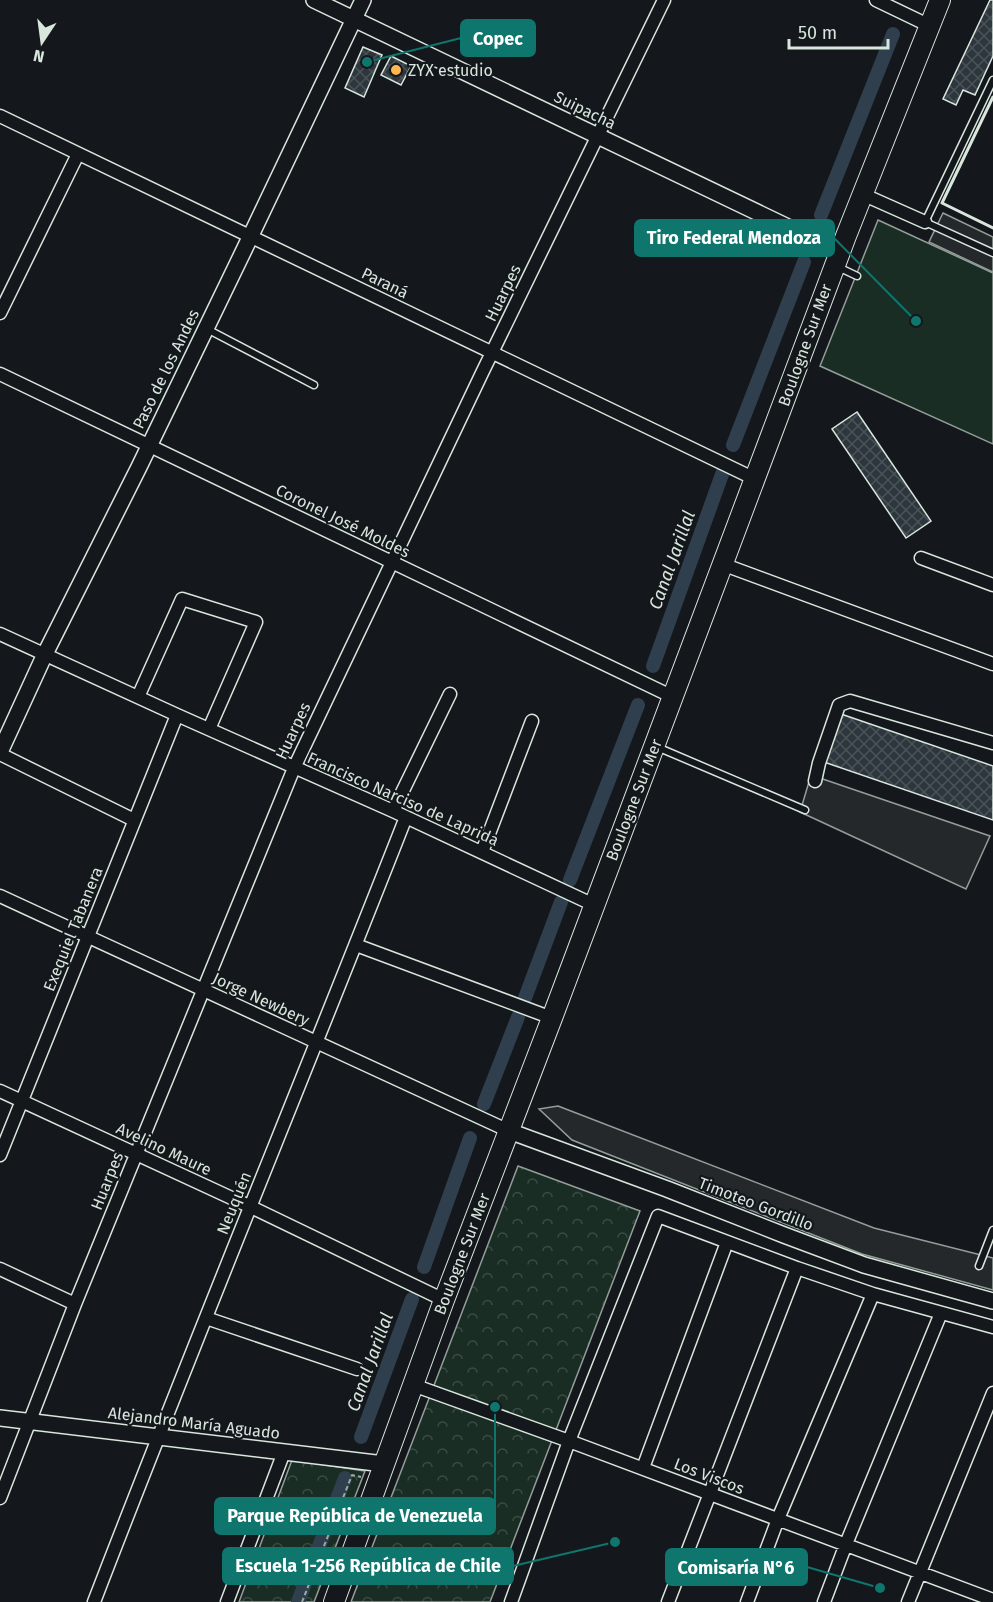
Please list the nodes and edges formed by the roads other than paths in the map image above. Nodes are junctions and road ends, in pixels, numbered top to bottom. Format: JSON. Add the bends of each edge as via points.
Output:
{"nodes":[{"id":1,"x":314,"y":0,"type":"edge"},
{"id":2,"x":363,"y":0,"type":"edge"},
{"id":3,"x":664,"y":0,"type":"edge"},
{"id":4,"x":876,"y":0,"type":"edge"},
{"id":5,"x":940,"y":0,"type":"edge"},
{"id":6,"x":354,"y":19,"type":"junction"},
{"id":7,"x":930,"y":26,"type":"junction"},
{"id":8,"x":993,"y":80,"type":"edge"},
{"id":9,"x":0,"y":116,"type":"edge"},
{"id":10,"x":598,"y":136,"type":"junction"},
{"id":11,"x":78,"y":154,"type":"junction"},
{"id":12,"x":862,"y":194,"type":"junction"},
{"id":13,"x":926,"y":222,"type":"junction"},
{"id":14,"x":250,"y":237,"type":"junction"},
{"id":15,"x":993,"y":253,"type":"edge"},
{"id":16,"x":837,"y":259,"type":"junction"},
{"id":17,"x":856,"y":276,"type":"dead end"},
{"id":18,"x":0,"y":313,"type":"edge"},
{"id":19,"x":206,"y":328,"type":"junction"},
{"id":20,"x":492,"y":352,"type":"junction"},
{"id":21,"x":0,"y":374,"type":"edge"},
{"id":22,"x":314,"y":385,"type":"dead end"},
{"id":23,"x":149,"y":446,"type":"junction"},
{"id":24,"x":755,"y":479,"type":"junction"},
{"id":25,"x":921,"y":558,"type":"dead end"},
{"id":26,"x":391,"y":562,"type":"junction"},
{"id":27,"x":722,"y":564,"type":"junction"},
{"id":28,"x":993,"y":585,"type":"edge"},
{"id":29,"x":0,"y":634,"type":"edge"},
{"id":30,"x":45,"y":654,"type":"junction"},
{"id":31,"x":993,"y":664,"type":"edge"},
{"id":32,"x":450,"y":694,"type":"dead end"},
{"id":33,"x":138,"y":697,"type":"junction"},
{"id":34,"x":673,"y":698,"type":"junction"},
{"id":35,"x":177,"y":715,"type":"junction"},
{"id":36,"x":532,"y":721,"type":"dead end"},
{"id":37,"x":208,"y":729,"type":"junction"},
{"id":38,"x":993,"y":744,"type":"edge"},
{"id":39,"x":654,"y":746,"type":"junction"},
{"id":40,"x":0,"y":753,"type":"edge"},
{"id":41,"x":294,"y":768,"type":"junction"},
{"id":42,"x":816,"y":781,"type":"dead end"},
{"id":43,"x":805,"y":810,"type":"dead end"},
{"id":44,"x":393,"y":811,"type":"junction"},
{"id":45,"x":406,"y":817,"type":"junction"},
{"id":46,"x":134,"y":820,"type":"junction"},
{"id":47,"x":482,"y":852,"type":"junction"},
{"id":48,"x":0,"y":896,"type":"edge"},
{"id":49,"x":594,"y":905,"type":"junction"},
{"id":50,"x":87,"y":937,"type":"junction"},
{"id":51,"x":356,"y":945,"type":"junction"},
{"id":52,"x":202,"y":990,"type":"junction"},
{"id":53,"x":552,"y":1018,"type":"junction"},
{"id":54,"x":317,"y":1043,"type":"junction"},
{"id":55,"x":0,"y":1091,"type":"edge"},
{"id":56,"x":21,"y":1101,"type":"junction"},
{"id":57,"x":509,"y":1131,"type":"junction"},
{"id":58,"x":136,"y":1154,"type":"junction"},
{"id":59,"x":0,"y":1155,"type":"edge"},
{"id":60,"x":251,"y":1207,"type":"junction"},
{"id":61,"x":993,"y":1230,"type":"edge"},
{"id":62,"x":727,"y":1242,"type":"junction"},
{"id":63,"x":979,"y":1266,"type":"dead end"},
{"id":64,"x":797,"y":1268,"type":"junction"},
{"id":65,"x":0,"y":1269,"type":"edge"},
{"id":66,"x":873,"y":1294,"type":"junction"},
{"id":67,"x":444,"y":1300,"type":"junction"},
{"id":68,"x":993,"y":1301,"type":"edge"},
{"id":69,"x":75,"y":1304,"type":"junction"},
{"id":70,"x":941,"y":1313,"type":"junction"},
{"id":71,"x":206,"y":1318,"type":"junction"},
{"id":72,"x":993,"y":1327,"type":"edge"},
{"id":73,"x":357,"y":1369,"type":"dead end"},
{"id":74,"x":413,"y":1385,"type":"junction"},
{"id":75,"x":993,"y":1393,"type":"edge"},
{"id":76,"x":0,"y":1418,"type":"edge"},
{"id":77,"x":29,"y":1421,"type":"junction"},
{"id":78,"x":158,"y":1436,"type":"junction"},
{"id":79,"x":569,"y":1441,"type":"junction"},
{"id":80,"x":284,"y":1452,"type":"junction"},
{"id":81,"x":644,"y":1468,"type":"junction"},
{"id":82,"x":381,"y":1473,"type":"junction"},
{"id":83,"x":709,"y":1493,"type":"junction"},
{"id":84,"x":0,"y":1497,"type":"edge"},
{"id":85,"x":778,"y":1519,"type":"junction"},
{"id":86,"x":846,"y":1545,"type":"junction"},
{"id":87,"x":920,"y":1572,"type":"junction"},
{"id":88,"x":992,"y":1595,"type":"edge"},
{"id":89,"x":93,"y":1602,"type":"edge"},
{"id":90,"x":227,"y":1602,"type":"edge"},
{"id":91,"x":334,"y":1602,"type":"edge"},
{"id":92,"x":511,"y":1602,"type":"edge"},
{"id":93,"x":668,"y":1602,"type":"edge"},
{"id":94,"x":747,"y":1602,"type":"edge"},
{"id":95,"x":824,"y":1602,"type":"edge"},
{"id":96,"x":908,"y":1602,"type":"edge"}],
"edges":[{"from":1,"to":6,"type":"street","name":"Suipacha"},
{"from":2,"to":6,"type":"street","name":"Paso de los Andes"},
{"from":3,"to":10,"type":"street","name":"Huarpes"},
{"from":4,"to":7,"type":"street"},
{"from":5,"to":7,"type":"main road","name":"Boulogne Sur Mer"},
{"from":6,"to":10,"type":"street","name":"Suipacha"},
{"from":6,"to":14,"type":"street","name":"Paso de los Andes"},
{"from":7,"to":12,"type":"main road","name":"Boulogne Sur Mer"},
{"from":8,"to":13,"type":"lane"},
{"from":9,"to":11,"type":"street","name":"Paraná"},
{"from":10,"to":16,"type":"street","name":"Suipacha"},
{"from":10,"to":20,"type":"street","name":"Huarpes"},
{"from":11,"to":14,"type":"street","name":"Paraná"},
{"from":11,"to":18,"type":"street"},
{"from":12,"to":13,"type":"street"},
{"from":12,"to":16,"type":"main road","name":"Boulogne Sur Mer"},
{"from":13,"to":15,"type":"lane"},
{"from":14,"to":19,"type":"street","name":"Paso de los Andes"},
{"from":14,"to":20,"type":"street","name":"Paraná"},
{"from":16,"to":17,"type":"lane"},
{"from":16,"to":24,"type":"main road","name":"Boulogne Sur Mer"},
{"from":19,"to":22,"type":"lane"},
{"from":19,"to":23,"type":"street","name":"Paso de los Andes"},
{"from":20,"to":24,"type":"street","name":"Paraná"},
{"from":20,"to":26,"type":"street","name":"Huarpes"},
{"from":21,"to":23,"type":"street","name":"Coronel José Moldes"},
{"from":23,"to":26,"type":"street","name":"Coronel José Moldes"},
{"from":23,"to":30,"type":"street","name":"Paso de los Andes"},
{"from":24,"to":27,"type":"main road","name":"Boulogne Sur Mer"},
{"from":25,"to":28,"type":"street"},
{"from":26,"to":34,"type":"street","name":"Coronel José Moldes"},
{"from":26,"to":41,"type":"street","name":"Huarpes"},
{"from":27,"to":31,"type":"street"},
{"from":27,"to":34,"type":"main road","name":"Boulogne Sur Mer"},
{"from":29,"to":30,"type":"street","name":"Francisco Narciso de Laprida"},
{"from":30,"to":33,"type":"street","name":"Francisco Narciso de Laprida"},
{"from":30,"to":40,"type":"street","name":"Paso de los Andes"},
{"from":32,"to":44,"type":"street"},
{"from":33,"to":35,"type":"street","name":"Francisco Narciso de Laprida"},
{"from":33,"to":37,"type":"street","via":[[182,599],[256,622]]},
{"from":34,"to":39,"type":"main road","name":"Boulogne Sur Mer"},
{"from":35,"to":37,"type":"street","name":"Francisco Narciso de Laprida"},
{"from":35,"to":46,"type":"street","name":"Exequiel Tabanera"},
{"from":36,"to":47,"type":"street"},
{"from":37,"to":41,"type":"street","name":"Francisco Narciso de Laprida"},
{"from":38,"to":42,"type":"street","via":[[850,701],[839,705]]},
{"from":39,"to":43,"type":"lane"},
{"from":39,"to":49,"type":"main road","name":"Boulogne Sur Mer"},
{"from":40,"to":46,"type":"street"},
{"from":41,"to":44,"type":"street","name":"Francisco Narciso de Laprida"},
{"from":41,"to":52,"type":"street","name":"Huarpes"},
{"from":44,"to":45,"type":"street","name":"Francisco Narciso de Laprida"},
{"from":45,"to":47,"type":"street","name":"Francisco Narciso de Laprida"},
{"from":45,"to":51,"type":"street","name":"Neuquén"},
{"from":46,"to":50,"type":"street","name":"Exequiel Tabanera"},
{"from":47,"to":49,"type":"street","name":"Francisco Narciso de Laprida"},
{"from":48,"to":50,"type":"street","name":"Jorge Newbery"},
{"from":49,"to":53,"type":"main road","name":"Boulogne Sur Mer"},
{"from":50,"to":52,"type":"street","name":"Jorge Newbery"},
{"from":50,"to":56,"type":"street","name":"Exequiel Tabanera"},
{"from":51,"to":53,"type":"street"},
{"from":51,"to":54,"type":"street","name":"Neuquén"},
{"from":52,"to":54,"type":"street","name":"Jorge Newbery"},
{"from":52,"to":58,"type":"street","name":"Huarpes"},
{"from":53,"to":57,"type":"main road","name":"Boulogne Sur Mer"},
{"from":54,"to":57,"type":"street","name":"Jorge Newbery"},
{"from":54,"to":60,"type":"street","name":"Neuquén"},
{"from":55,"to":56,"type":"street","name":"Avelino Maure"},
{"from":56,"to":58,"type":"street","name":"Avelino Maure"},
{"from":56,"to":59,"type":"street","name":"Exequiel Tabanera"},
{"from":57,"to":67,"type":"main road","name":"Boulogne Sur Mer"},
{"from":57,"to":68,"type":"street","name":"Timoteo Gordillo","via":[[864,1265]]},
{"from":58,"to":60,"type":"street","name":"Avelino Maure"},
{"from":58,"to":69,"type":"street","name":"Huarpes"},
{"from":60,"to":67,"type":"street","name":"Avelino Maure"},
{"from":60,"to":71,"type":"street","name":"Neuquén"},
{"from":61,"to":63,"type":"lane"},
{"from":62,"to":64,"type":"street"},
{"from":62,"to":79,"type":"street","via":[[658,1216]]},
{"from":62,"to":81,"type":"street"},
{"from":64,"to":66,"type":"street"},
{"from":64,"to":83,"type":"street"},
{"from":65,"to":69,"type":"street"},
{"from":66,"to":70,"type":"street"},
{"from":66,"to":85,"type":"street"},
{"from":67,"to":74,"type":"main road","name":"Boulogne Sur Mer"},
{"from":69,"to":77,"type":"street","name":"Huarpes"},
{"from":70,"to":72,"type":"street"},
{"from":70,"to":86,"type":"street"},
{"from":71,"to":73,"type":"street"},
{"from":71,"to":78,"type":"street","name":"Neuquén"},
{"from":74,"to":79,"type":"street","name":"Los Viscos"},
{"from":74,"to":82,"type":"main road","name":"Boulogne Sur Mer"},
{"from":75,"to":87,"type":"street"},
{"from":76,"to":77,"type":"street","name":"Alejandro María Aguado"},
{"from":77,"to":78,"type":"street","name":"Alejandro María Aguado"},
{"from":77,"to":84,"type":"street","name":"Huarpes"},
{"from":78,"to":80,"type":"street","name":"Alejandro María Aguado"},
{"from":78,"to":89,"type":"street","name":"Neuquén"},
{"from":79,"to":81,"type":"street","name":"Los Viscos"},
{"from":79,"to":92,"type":"street"},
{"from":80,"to":82,"type":"street","name":"Alejandro María Aguado"},
{"from":80,"to":90,"type":"street"},
{"from":81,"to":83,"type":"street","name":"Los Viscos"},
{"from":82,"to":91,"type":"main road","name":"Boulogne Sur Mer"},
{"from":83,"to":85,"type":"street","name":"Los Viscos"},
{"from":83,"to":93,"type":"street"},
{"from":85,"to":86,"type":"street","name":"Los Viscos"},
{"from":85,"to":94,"type":"street"},
{"from":86,"to":87,"type":"street","name":"Los Viscos"},
{"from":86,"to":95,"type":"street"},
{"from":87,"to":88,"type":"street","name":"Los Viscos"},
{"from":87,"to":96,"type":"street"}]}
